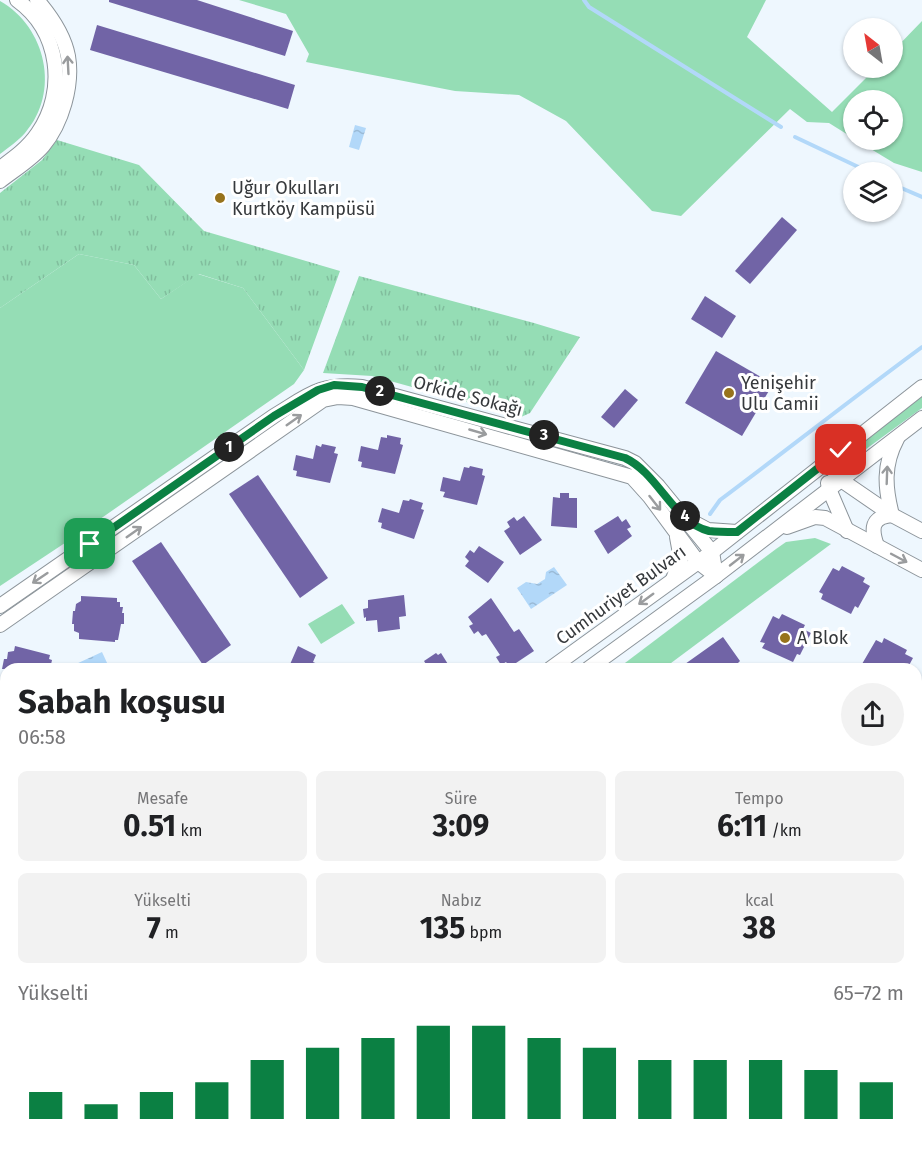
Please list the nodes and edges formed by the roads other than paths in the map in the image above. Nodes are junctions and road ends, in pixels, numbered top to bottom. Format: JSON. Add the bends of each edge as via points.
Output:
{"nodes":[{"id":1,"x":17,"y":0,"type":"edge"},
{"id":2,"x":37,"y":0,"type":"edge"},
{"id":3,"x":0,"y":168,"type":"edge"},
{"id":4,"x":0,"y":181,"type":"edge"},
{"id":5,"x":922,"y":387,"type":"edge"},
{"id":6,"x":922,"y":418,"type":"edge"},
{"id":7,"x":899,"y":436,"type":"junction"},
{"id":8,"x":826,"y":462,"type":"junction"},
{"id":9,"x":841,"y":480,"type":"junction"},
{"id":10,"x":829,"y":489,"type":"junction"},
{"id":11,"x":679,"y":512,"type":"junction"},
{"id":12,"x":892,"y":515,"type":"junction"},
{"id":13,"x":673,"y":527,"type":"junction"},
{"id":14,"x":847,"y":531,"type":"junction"},
{"id":15,"x":922,"y":531,"type":"edge"},
{"id":16,"x":737,"y":532,"type":"junction"},
{"id":17,"x":771,"y":533,"type":"junction"},
{"id":18,"x":90,"y":544,"type":"junction"},
{"id":19,"x":877,"y":546,"type":"junction"},
{"id":20,"x":712,"y":552,"type":"junction"},
{"id":21,"x":100,"y":557,"type":"junction"},
{"id":22,"x":698,"y":562,"type":"junction"},
{"id":23,"x":922,"y":570,"type":"edge"},
{"id":24,"x":716,"y":576,"type":"junction"},
{"id":25,"x":672,"y":580,"type":"junction"},
{"id":26,"x":0,"y":606,"type":"edge"},
{"id":27,"x":0,"y":626,"type":"edge"},
{"id":28,"x":558,"y":663,"type":"edge"},
{"id":29,"x":596,"y":663,"type":"edge"}],
"edges":[{"from":1,"to":3,"type":"street","via":[[37,19],[47,36],[53,52],[56,92],[39,132]]},
{"from":4,"to":2,"type":"street","one_way":true,"via":[[33,157],[49,139],[67,91],[68,56],[53,21]]},
{"from":5,"to":8,"type":"street","name":"Cumhuriyet Bulvarı"},
{"from":6,"to":7,"type":"street"},
{"from":7,"to":9,"type":"street"},
{"from":12,"to":7,"type":"street","one_way":true,"via":[[886,469]]},
{"from":8,"to":9,"type":"street"},
{"from":8,"to":10,"type":"street"},
{"from":8,"to":16,"type":"street","name":"Cumhuriyet Bulvarı"},
{"from":9,"to":10,"type":"street"},
{"from":9,"to":12,"type":"street"},
{"from":10,"to":14,"type":"street"},
{"from":10,"to":17,"type":"street"},
{"from":11,"to":16,"type":"street","via":[[699,527]]},
{"from":11,"to":18,"type":"street","name":"Orkide Sokağı","via":[[640,467],[625,458],[362,387],[342,385],[318,390],[274,416]]},
{"from":11,"to":20,"type":"street"},
{"from":12,"to":15,"type":"street"},
{"from":12,"to":19,"type":"street","via":[[882,516],[873,527]]},
{"from":21,"to":13,"type":"street","one_way":true,"via":[[323,400],[338,397],[625,475],[638,482]]},
{"from":13,"to":22,"type":"street"},
{"from":13,"to":25,"type":"street","via":[[681,559]]},
{"from":14,"to":17,"type":"street","via":[[825,518],[815,517]]},
{"from":14,"to":19,"type":"street"},
{"from":16,"to":20,"type":"street","name":"Cumhuriyet Bulvarı"},
{"from":24,"to":17,"type":"street","one_way":true},
{"from":18,"to":21,"type":"street"},
{"from":18,"to":26,"type":"street","name":"Orkide Sokağı","one_way":true},
{"from":19,"to":23,"type":"street","one_way":true},
{"from":20,"to":22,"type":"street","name":"Cumhuriyet Bulvarı"},
{"from":20,"to":24,"type":"street"},
{"from":21,"to":27,"type":"street"},
{"from":22,"to":24,"type":"street"},
{"from":22,"to":25,"type":"street","name":"Cumhuriyet Bulvarı"},
{"from":24,"to":29,"type":"street"},
{"from":25,"to":28,"type":"street","name":"Cumhuriyet Bulvarı","one_way":true}]}
